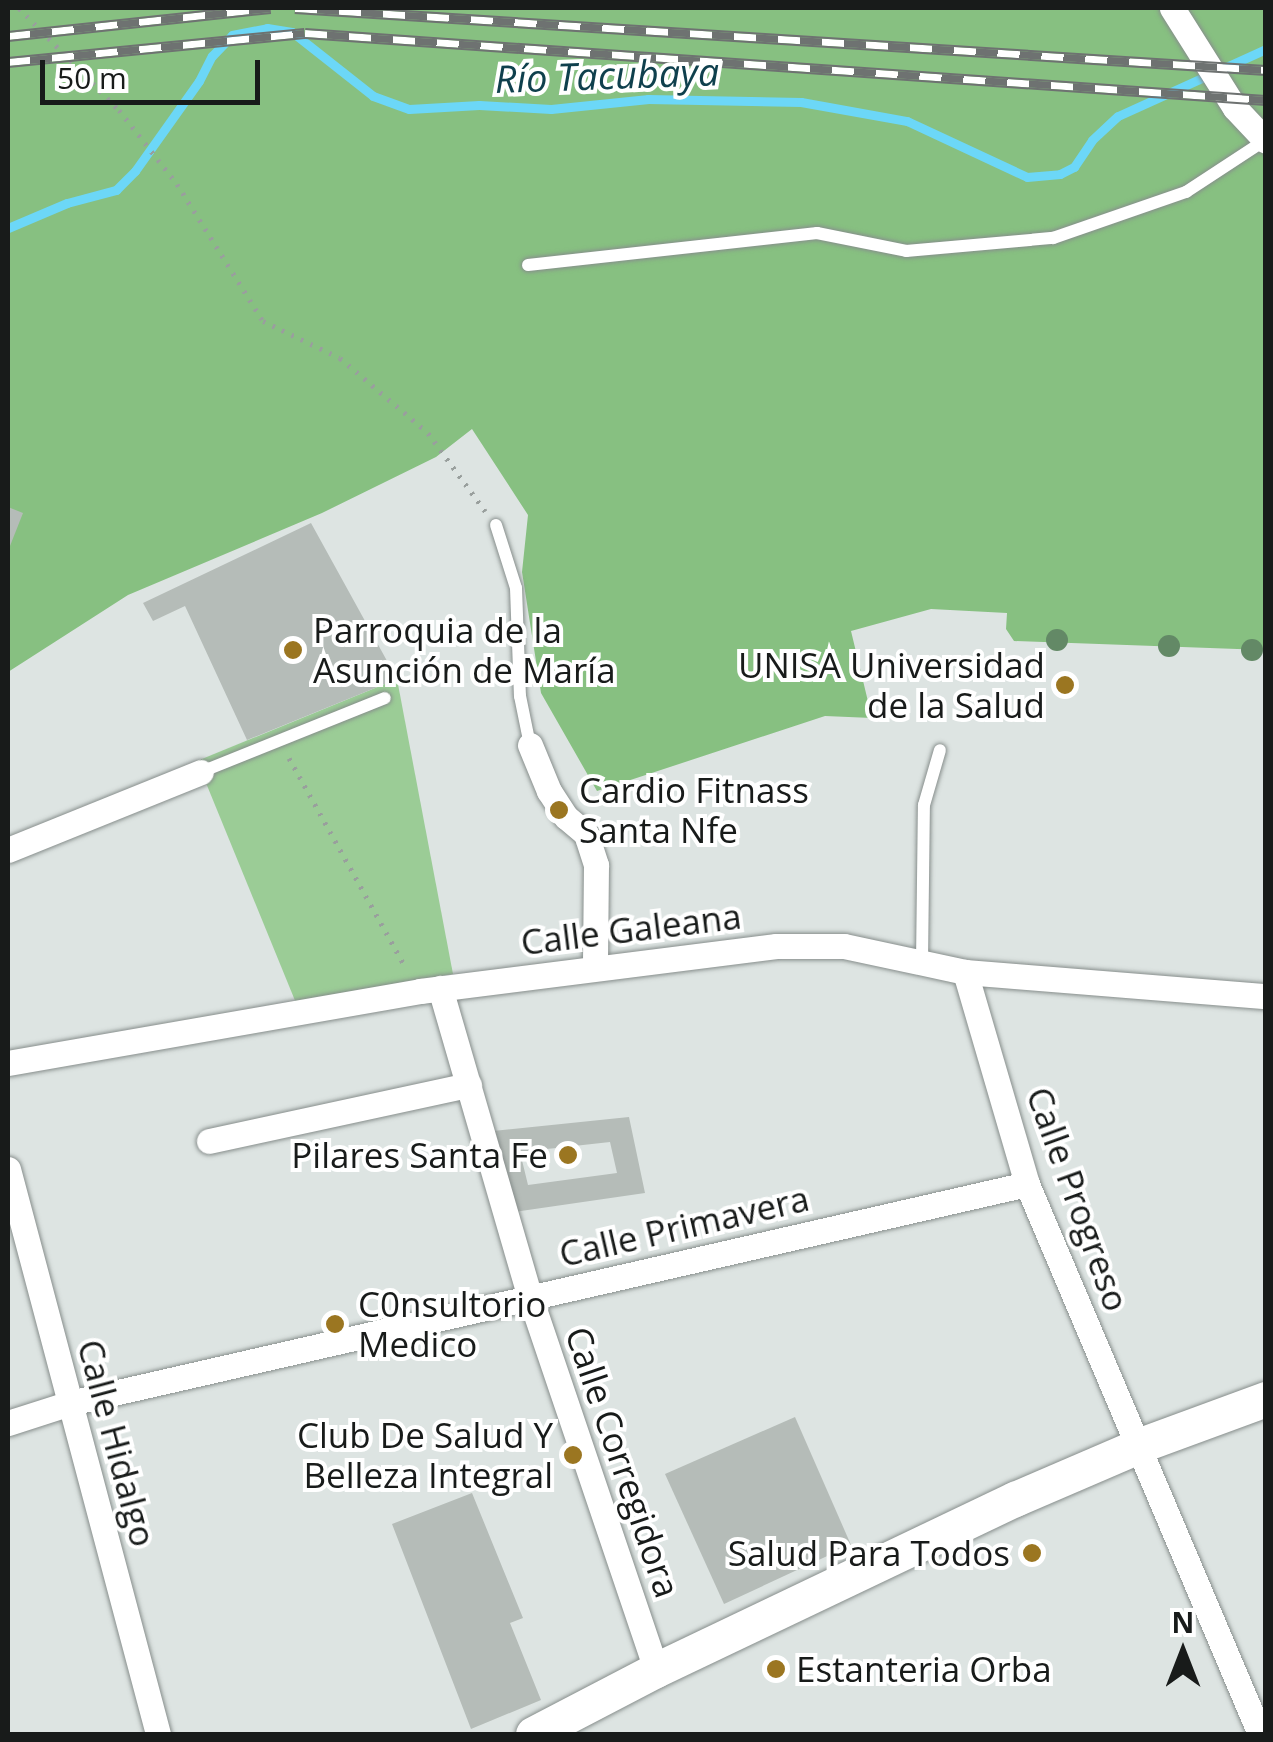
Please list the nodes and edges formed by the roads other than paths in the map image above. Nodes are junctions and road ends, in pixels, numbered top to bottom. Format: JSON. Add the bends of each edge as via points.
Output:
{"nodes":[{"id":1,"x":1172,"y":8,"type":"edge"},
{"id":2,"x":1265,"y":141,"type":"edge"},
{"id":3,"x":528,"y":265,"type":"dead end"},
{"id":4,"x":496,"y":525,"type":"road end"},
{"id":5,"x":384,"y":698,"type":"dead end"},
{"id":6,"x":530,"y":746,"type":"joint"},
{"id":7,"x":940,"y":750,"type":"dead end"},
{"id":8,"x":201,"y":772,"type":"joint"},
{"id":9,"x":8,"y":850,"type":"edge"},
{"id":10,"x":922,"y":962,"type":"junction"},
{"id":11,"x":595,"y":968,"type":"junction"},
{"id":12,"x":966,"y":972,"type":"junction"},
{"id":13,"x":430,"y":990,"type":"junction"},
{"id":14,"x":1266,"y":996,"type":"edge"},
{"id":15,"x":8,"y":1063,"type":"edge"},
{"id":16,"x":469,"y":1085,"type":"junction"},
{"id":17,"x":209,"y":1141,"type":"dead end"},
{"id":18,"x":8,"y":1170,"type":"edge"},
{"id":19,"x":1027,"y":1184,"type":"junction"},
{"id":20,"x":530,"y":1297,"type":"junction"},
{"id":21,"x":1266,"y":1399,"type":"edge"},
{"id":22,"x":70,"y":1404,"type":"junction"},
{"id":23,"x":8,"y":1423,"type":"edge"},
{"id":24,"x":1138,"y":1446,"type":"junction"},
{"id":25,"x":656,"y":1670,"type":"junction"},
{"id":26,"x":158,"y":1734,"type":"edge"},
{"id":27,"x":533,"y":1734,"type":"edge"},
{"id":28,"x":1260,"y":1734,"type":"edge"}],
"edges":[{"from":1,"to":2,"type":"street","via":[[1235,108]]},
{"from":2,"to":3,"type":"lane","via":[[1186,192],[1053,238],[906,251],[817,233]]},
{"from":4,"to":6,"type":"lane","via":[[516,588],[520,696]]},
{"from":5,"to":8,"type":"lane"},
{"from":6,"to":11,"type":"street","via":[[549,791],[586,834],[596,865]]},
{"from":7,"to":10,"type":"lane","via":[[924,805]]},
{"from":8,"to":9,"type":"street"},
{"from":10,"to":11,"type":"street","name":"Calle Galeana","via":[[844,946],[776,946]]},
{"from":10,"to":12,"type":"street","name":"Calle Galeana"},
{"from":11,"to":13,"type":"street","name":"Calle Galeana"},
{"from":12,"to":14,"type":"street","name":"Calle Galeana"},
{"from":12,"to":19,"type":"street","name":"Calle Progreso"},
{"from":13,"to":15,"type":"street","name":"Calle Galeana"},
{"from":13,"to":16,"type":"street","name":"Calle Corregidora"},
{"from":16,"to":17,"type":"street"},
{"from":16,"to":20,"type":"street","name":"Calle Corregidora"},
{"from":18,"to":22,"type":"street","name":"Calle Hidalgo"},
{"from":19,"to":20,"type":"street","name":"Calle Primavera"},
{"from":19,"to":24,"type":"street","name":"Calle Progreso"},
{"from":20,"to":22,"type":"street","name":"Calle Primavera"},
{"from":20,"to":25,"type":"street","name":"Calle Corregidora"},
{"from":21,"to":24,"type":"main road"},
{"from":22,"to":23,"type":"street","name":"Calle Primavera"},
{"from":22,"to":26,"type":"street","name":"Calle Hidalgo"},
{"from":24,"to":25,"type":"main road"},
{"from":24,"to":28,"type":"street","name":"Calle Progreso"},
{"from":25,"to":27,"type":"main road"}]}
